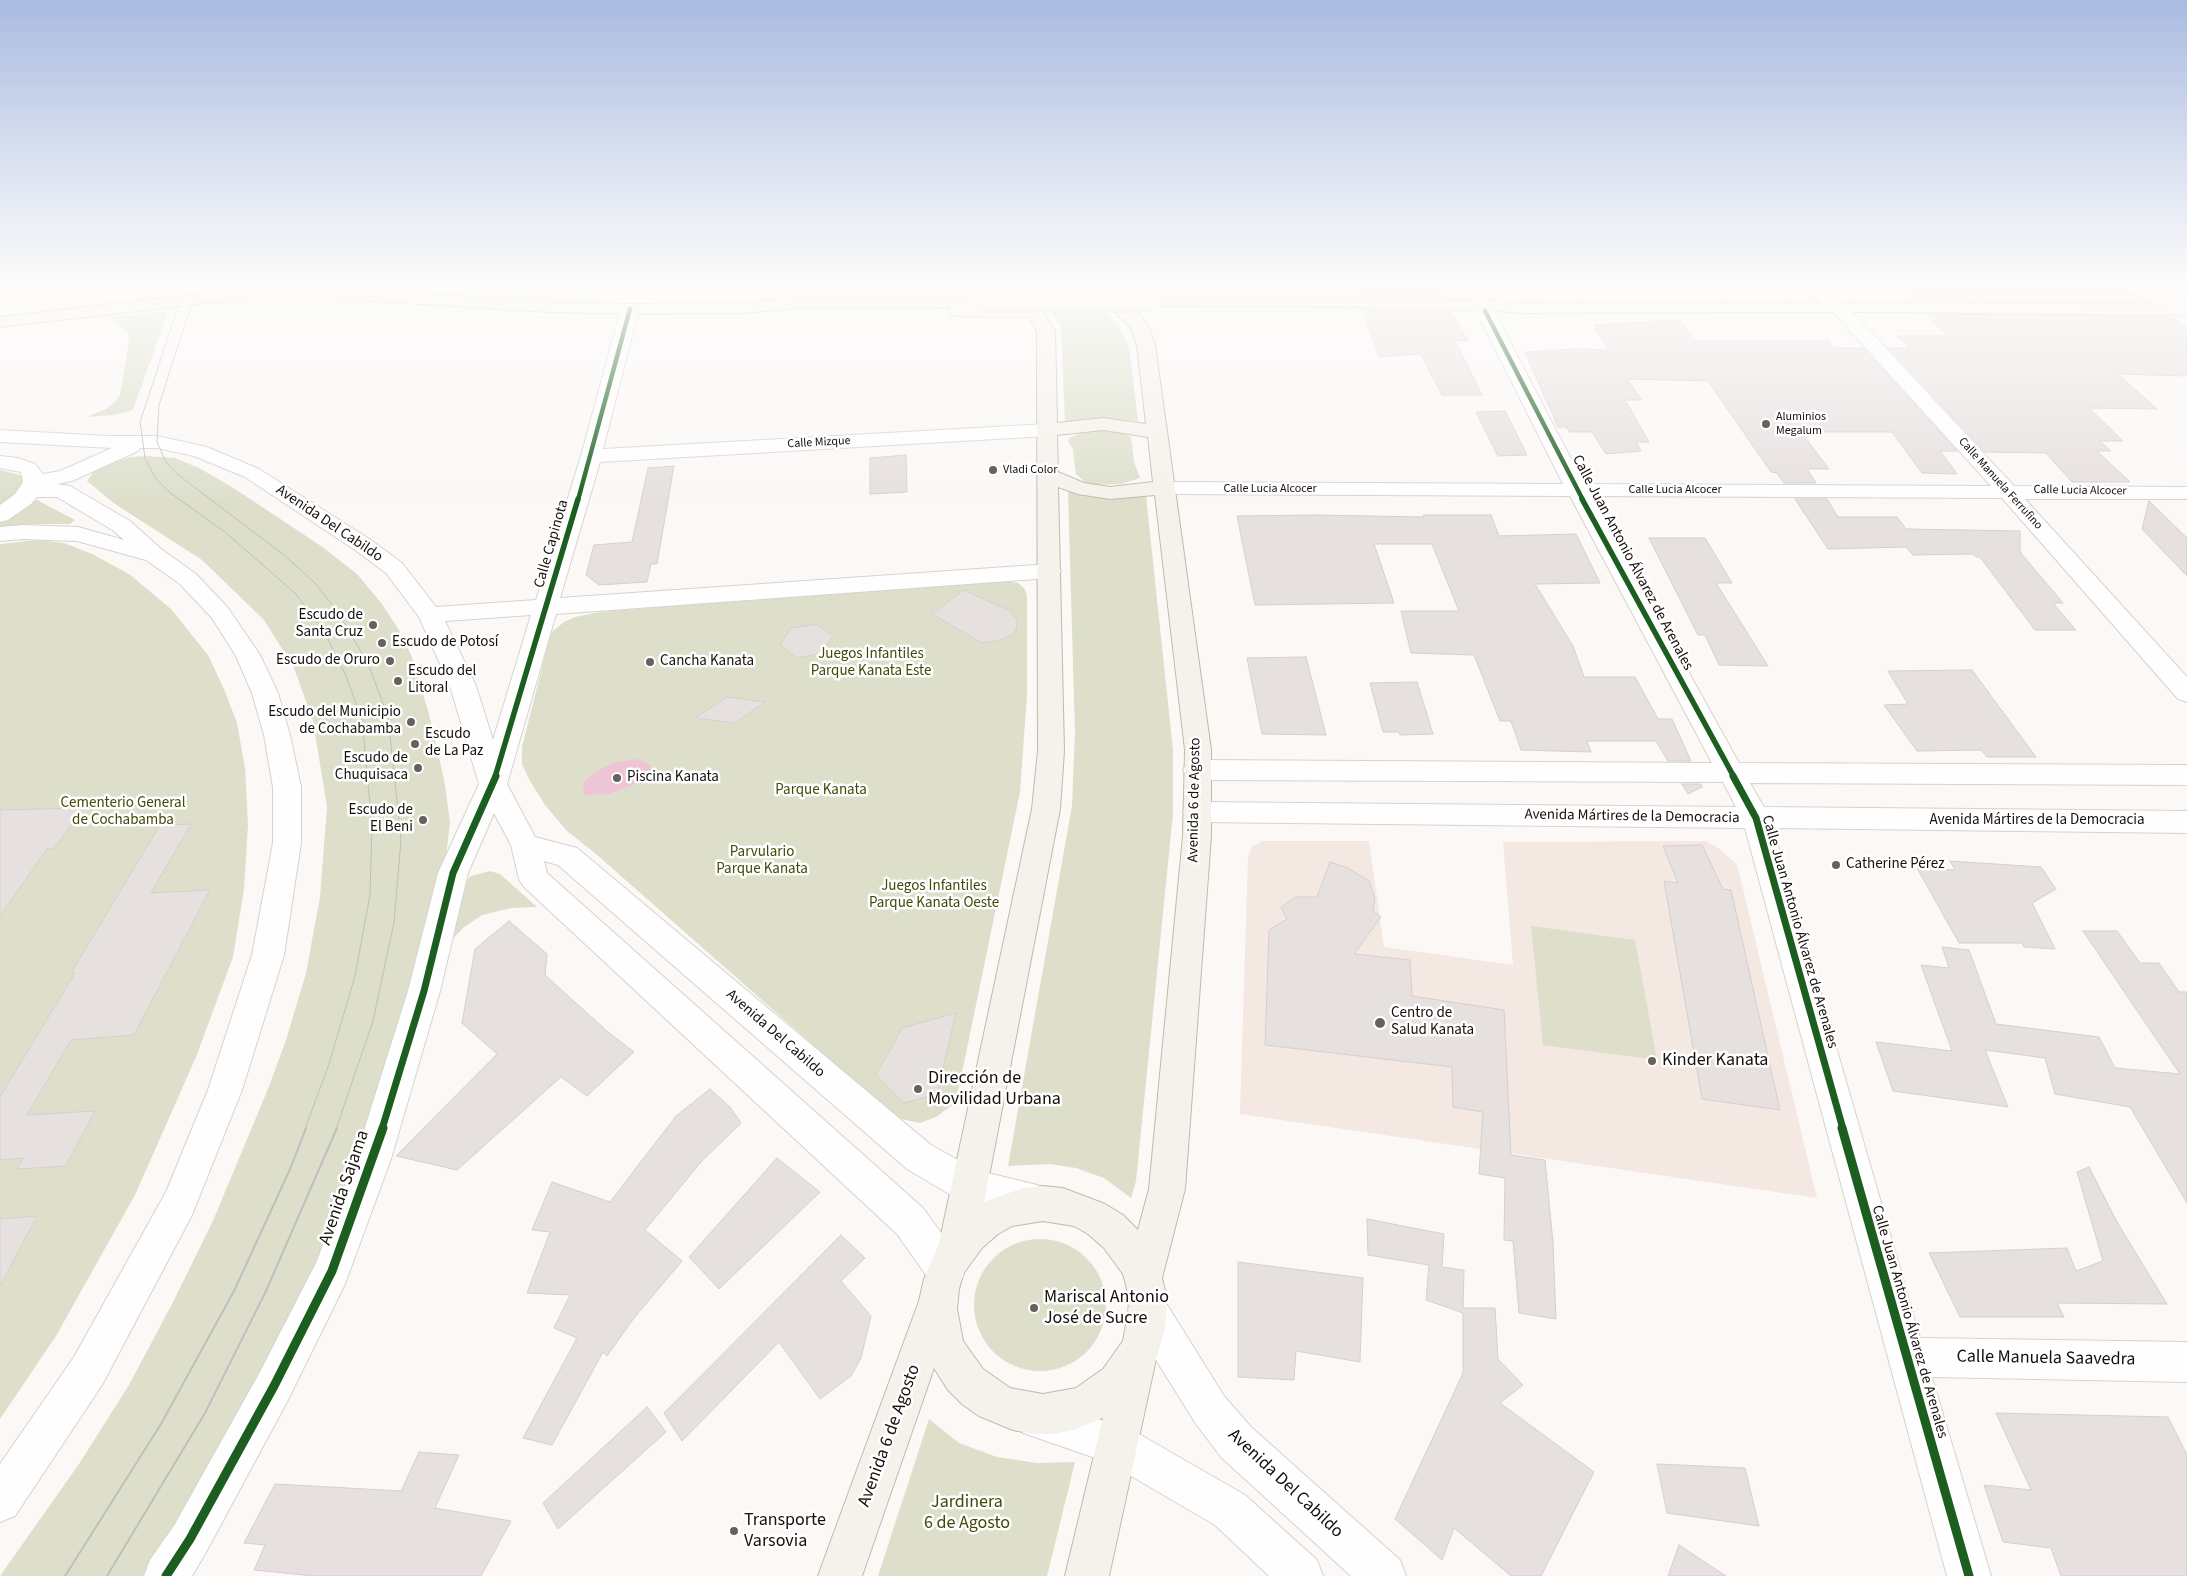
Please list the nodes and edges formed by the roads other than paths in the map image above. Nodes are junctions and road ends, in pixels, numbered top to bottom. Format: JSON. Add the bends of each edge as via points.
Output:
{"nodes":[{"id":1,"x":618,"y":356,"type":"edge"},
{"id":2,"x":1046,"y":356,"type":"edge"},
{"id":3,"x":1147,"y":356,"type":"edge"},
{"id":4,"x":1508,"y":356,"type":"edge"},
{"id":5,"x":1883,"y":356,"type":"edge"},
{"id":6,"x":1047,"y":430,"type":"junction"},
{"id":7,"x":1158,"y":432,"type":"junction"},
{"id":8,"x":0,"y":436,"type":"edge"},
{"id":9,"x":32,"y":439,"type":"junction"},
{"id":10,"x":142,"y":442,"type":"junction"},
{"id":11,"x":0,"y":443,"type":"edge"},
{"id":12,"x":0,"y":452,"type":"edge"},
{"id":13,"x":591,"y":456,"type":"junction"},
{"id":14,"x":0,"y":462,"type":"edge"},
{"id":15,"x":1048,"y":475,"type":"junction"},
{"id":16,"x":31,"y":480,"type":"junction"},
{"id":17,"x":1164,"y":488,"type":"junction"},
{"id":18,"x":1577,"y":490,"type":"junction"},
{"id":19,"x":2007,"y":491,"type":"junction"},
{"id":20,"x":2187,"y":492,"type":"edge"},
{"id":21,"x":0,"y":515,"type":"edge"},
{"id":22,"x":0,"y":534,"type":"edge"},
{"id":23,"x":154,"y":554,"type":"junction"},
{"id":24,"x":1050,"y":571,"type":"junction"},
{"id":25,"x":546,"y":606,"type":"junction"},
{"id":26,"x":430,"y":615,"type":"junction"},
{"id":27,"x":2187,"y":693,"type":"edge"},
{"id":28,"x":1198,"y":770,"type":"junction"},
{"id":29,"x":1731,"y":773,"type":"junction"},
{"id":30,"x":2187,"y":775,"type":"edge"},
{"id":31,"x":493,"y":784,"type":"junction"},
{"id":32,"x":1197,"y":812,"type":"junction"},
{"id":33,"x":1756,"y":818,"type":"junction"},
{"id":34,"x":2187,"y":822,"type":"edge"},
{"id":35,"x":525,"y":845,"type":"junction"},
{"id":36,"x":969,"y":1186,"type":"junction"},
{"id":37,"x":1037,"y":1202,"type":"junction"},
{"id":38,"x":947,"y":1275,"type":"junction"},
{"id":39,"x":1144,"y":1311,"type":"junction"},
{"id":40,"x":1906,"y":1357,"type":"junction"},
{"id":41,"x":2187,"y":1362,"type":"edge"},
{"id":42,"x":1011,"y":1411,"type":"junction"},
{"id":43,"x":1117,"y":1445,"type":"junction"},
{"id":44,"x":0,"y":1501,"type":"edge"},
{"id":45,"x":166,"y":1576,"type":"edge"},
{"id":46,"x":840,"y":1576,"type":"edge"},
{"id":47,"x":1087,"y":1576,"type":"edge"},
{"id":48,"x":1301,"y":1576,"type":"edge"},
{"id":49,"x":1384,"y":1576,"type":"edge"},
{"id":50,"x":1969,"y":1576,"type":"edge"}],
"edges":[{"from":1,"to":13,"type":"street","name":"Calle Capinota"},
{"from":2,"to":6,"type":"main road","name":"Avenida 6 de Agosto"},
{"from":3,"to":7,"type":"main road","name":"Avenida 6 de Agosto"},
{"from":4,"to":18,"type":"street","name":"Calle Juan Antonio Álvarez de Arenales"},
{"from":5,"to":19,"type":"street","name":"Calle Manuela Ferrufino"},
{"from":6,"to":7,"type":"main road","via":[[1103,424]]},
{"from":6,"to":13,"type":"street","name":"Calle Mizque"},
{"from":6,"to":15,"type":"main road","name":"Avenida 6 de Agosto"},
{"from":7,"to":17,"type":"main road","name":"Avenida 6 de Agosto"},
{"from":8,"to":9,"type":"street","name":"Avenida Del Cabildo"},
{"from":9,"to":10,"type":"street","name":"Avenida Del Cabildo"},
{"from":9,"to":11,"type":"street"},
{"from":9,"to":12,"type":"street"},
{"from":9,"to":16,"type":"street"},
{"from":10,"to":16,"type":"street","name":"Avenida Del Cabildo","via":[[65,477]]},
{"from":10,"to":26,"type":"street","name":"Avenida Del Cabildo","via":[[200,450],[252,473],[394,568]]},
{"from":13,"to":25,"type":"street","name":"Calle Capinota"},
{"from":14,"to":16,"type":"street","via":[[18,464]]},
{"from":15,"to":17,"type":"main road","via":[[1078,488],[1110,493]]},
{"from":15,"to":24,"type":"main road","name":"Avenida 6 de Agosto"},
{"from":16,"to":21,"type":"street","via":[[23,499]]},
{"from":16,"to":23,"type":"street","via":[[62,491],[122,526]]},
{"from":17,"to":18,"type":"street","name":"Calle Lucia Alcocer"},
{"from":17,"to":28,"type":"main road","name":"Avenida 6 de Agosto"},
{"from":18,"to":19,"type":"street","name":"Calle Lucia Alcocer"},
{"from":18,"to":29,"type":"street","name":"Calle Juan Antonio Álvarez de Arenales"},
{"from":19,"to":20,"type":"street","name":"Calle Lucia Alcocer"},
{"from":19,"to":27,"type":"street","name":"Calle Manuela Ferrufino"},
{"from":22,"to":23,"type":"street","via":[[78,534]]},
{"from":23,"to":44,"type":"street","via":[[188,579],[220,613],[248,655],[265,693],[287,787],[287,843],[280,889],[268,955],[225,1090],[180,1203],[88,1371]]},
{"from":24,"to":25,"type":"street"},
{"from":24,"to":36,"type":"main road","name":"Avenida 6 de Agosto","via":[[1051,751],[1046,809]]},
{"from":25,"to":26,"type":"street"},
{"from":25,"to":31,"type":"street","name":"Calle Capinota"},
{"from":26,"to":31,"type":"street","name":"Avenida Del Cabildo","via":[[463,686]]},
{"from":28,"to":29,"type":"street"},
{"from":28,"to":32,"type":"main road","name":"Avenida 6 de Agosto"},
{"from":29,"to":30,"type":"street"},
{"from":29,"to":33,"type":"street","name":"Calle Juan Antonio Álvarez de Arenales"},
{"from":31,"to":35,"type":"street","name":"Avenida Del Cabildo"},
{"from":31,"to":45,"type":"street","name":"Avenida Sajama","via":[[452,873],[424,991],[376,1150],[332,1270],[274,1386],[190,1539]]},
{"from":32,"to":33,"type":"street","name":"Avenida Mártires de la Democracia"},
{"from":32,"to":39,"type":"main road","name":"Avenida 6 de Agosto","via":[[1167,1189]]},
{"from":33,"to":34,"type":"street","name":"Avenida Mártires de la Democracia"},
{"from":33,"to":40,"type":"street","name":"Calle Juan Antonio Álvarez de Arenales"},
{"from":35,"to":36,"type":"street","name":"Avenida Del Cabildo","via":[[567,856],[919,1157]]},
{"from":35,"to":38,"type":"street","name":"Avenida Del Cabildo","via":[[534,879],[910,1221]]},
{"from":36,"to":37,"type":"street","name":"Avenida Del Cabildo"},
{"from":36,"to":38,"type":"main road","name":"Avenida 6 de Agosto"},
{"from":37,"to":38,"type":"main road","via":[[1006,1210],[978,1227]]},
{"from":37,"to":39,"type":"main road","via":[[1070,1204],[1101,1218],[1114,1228],[1135,1256]]},
{"from":38,"to":42,"type":"main road","via":[[940,1324],[951,1362],[972,1388]]},
{"from":38,"to":46,"type":"main road","name":"Avenida 6 de Agosto"},
{"from":39,"to":42,"type":"main road","via":[[1122,1377],[1108,1390],[1075,1410],[1034,1415]]},
{"from":39,"to":43,"type":"main road","name":"Avenida 6 de Agosto"},
{"from":39,"to":49,"type":"street","name":"Avenida Del Cabildo","via":[[1210,1410],[1236,1442]]},
{"from":40,"to":41,"type":"street","name":"Calle Manuela Saavedra"},
{"from":40,"to":50,"type":"street","name":"Calle Juan Antonio Álvarez de Arenales"},
{"from":42,"to":43,"type":"street"},
{"from":43,"to":47,"type":"main road","name":"Avenida 6 de Agosto"},
{"from":43,"to":48,"type":"street","via":[[1230,1510]]}]}
